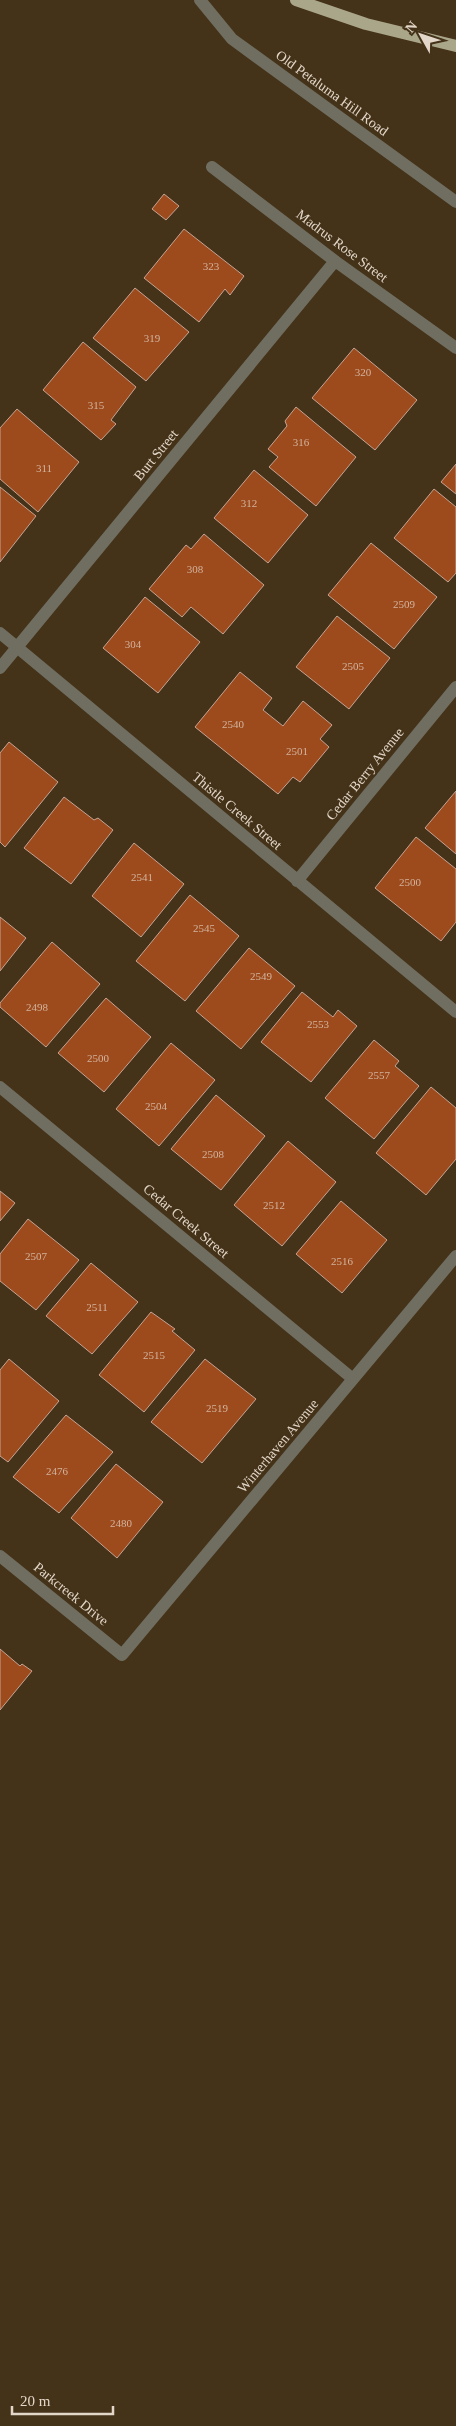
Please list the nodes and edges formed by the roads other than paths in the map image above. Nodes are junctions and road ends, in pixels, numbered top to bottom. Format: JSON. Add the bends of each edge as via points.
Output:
{"nodes":[{"id":1,"x":200,"y":0,"type":"edge"},
{"id":2,"x":296,"y":0,"type":"edge"},
{"id":3,"x":456,"y":46,"type":"edge"},
{"id":4,"x":212,"y":167,"type":"dead end"},
{"id":5,"x":456,"y":202,"type":"edge"},
{"id":6,"x":335,"y":261,"type":"junction"},
{"id":7,"x":456,"y":348,"type":"edge"},
{"id":8,"x":0,"y":633,"type":"edge"},
{"id":9,"x":18,"y":646,"type":"junction"},
{"id":10,"x":0,"y":668,"type":"edge"},
{"id":11,"x":456,"y":687,"type":"edge"},
{"id":12,"x":297,"y":881,"type":"junction"},
{"id":13,"x":456,"y":1012,"type":"edge"},
{"id":14,"x":0,"y":1087,"type":"edge"},
{"id":15,"x":456,"y":1256,"type":"edge"},
{"id":16,"x":353,"y":1379,"type":"junction"},
{"id":17,"x":0,"y":1556,"type":"edge"},
{"id":18,"x":122,"y":1655,"type":"joint"}],
"edges":[{"from":1,"to":5,"type":"street","name":"Old Petaluma Hill Road","via":[[232,39]]},
{"from":2,"to":3,"type":"main road","via":[[366,24]]},
{"from":4,"to":6,"type":"street","name":"Madrus Rose Street"},
{"from":6,"to":7,"type":"street","name":"Madrus Rose Street"},
{"from":6,"to":9,"type":"street","name":"Burt Street"},
{"from":8,"to":9,"type":"street","name":"Thistle Creek Street"},
{"from":9,"to":10,"type":"street","name":"Burt Street"},
{"from":9,"to":12,"type":"street","name":"Thistle Creek Street"},
{"from":11,"to":12,"type":"street","name":"Cedar Berry Avenue"},
{"from":12,"to":13,"type":"street","name":"Thistle Creek Street"},
{"from":14,"to":16,"type":"street","name":"Cedar Creek Street"},
{"from":15,"to":16,"type":"street","name":"Winterhaven Avenue"},
{"from":16,"to":18,"type":"street","name":"Winterhaven Avenue"},
{"from":17,"to":18,"type":"street","name":"Parkcreek Drive"}]}
